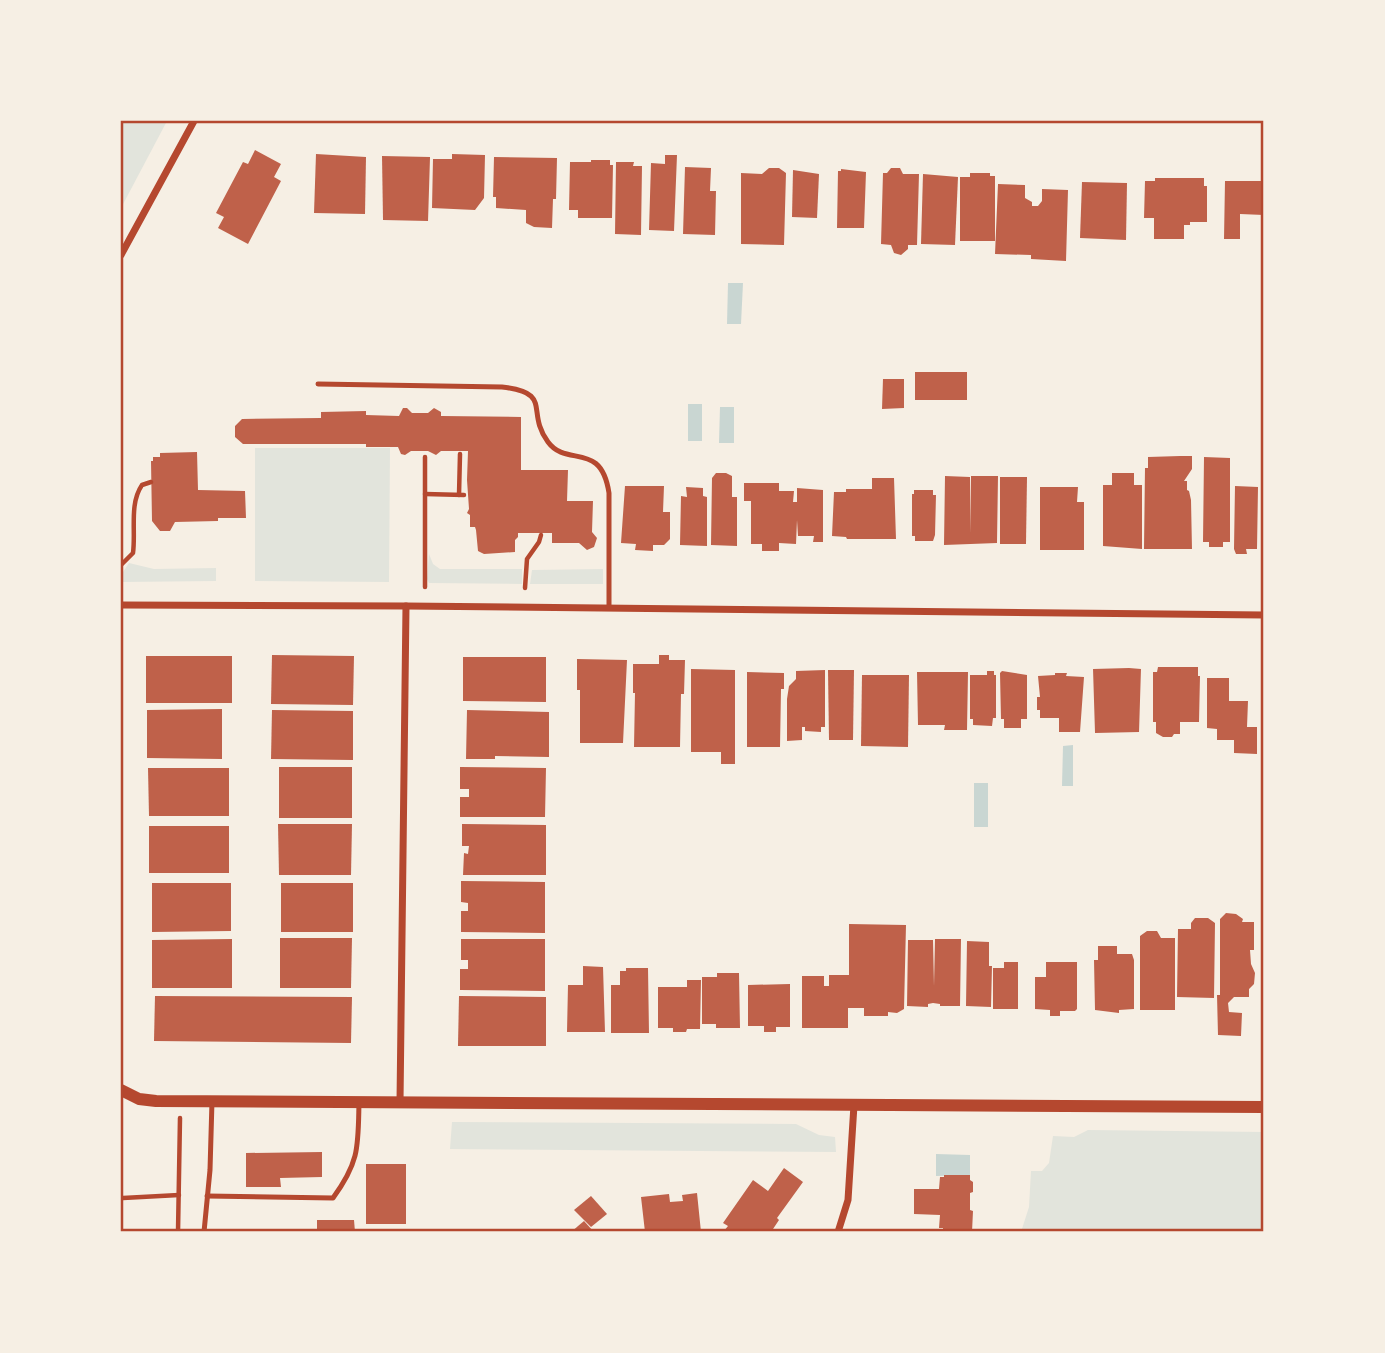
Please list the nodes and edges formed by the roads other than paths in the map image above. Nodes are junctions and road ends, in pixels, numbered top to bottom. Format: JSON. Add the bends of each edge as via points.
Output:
{"nodes":[{"id":1,"x":194,"y":121,"type":"edge"},
{"id":2,"x":121,"y":255,"type":"edge"},
{"id":3,"x":318,"y":384,"type":"dead end"},
{"id":4,"x":121,"y":606,"type":"edge"},
{"id":5,"x":406,"y":606,"type":"junction"},
{"id":6,"x":609,"y":608,"type":"junction"},
{"id":7,"x":1264,"y":615,"type":"edge"},
{"id":8,"x":121,"y":1090,"type":"edge"},
{"id":9,"x":212,"y":1101,"type":"junction"},
{"id":10,"x":359,"y":1102,"type":"junction"},
{"id":11,"x":400,"y":1102,"type":"junction"},
{"id":12,"x":854,"y":1105,"type":"junction"},
{"id":13,"x":1264,"y":1107,"type":"edge"},
{"id":14,"x":207,"y":1196,"type":"junction"},
{"id":15,"x":204,"y":1232,"type":"edge"},
{"id":16,"x":838,"y":1232,"type":"edge"}],
"edges":[{"from":1,"to":2,"type":"street"},
{"from":3,"to":6,"type":"lane","via":[[502,387],[529,393],[549,444],[595,462],[607,479]]},
{"from":4,"to":5,"type":"street"},
{"from":5,"to":6,"type":"street"},
{"from":5,"to":11,"type":"street"},
{"from":6,"to":7,"type":"street"},
{"from":8,"to":9,"type":"street","via":[[139,1099]]},
{"from":9,"to":10,"type":"street"},
{"from":9,"to":14,"type":"lane"},
{"from":10,"to":11,"type":"street"},
{"from":10,"to":14,"type":"lane","via":[[353,1167],[333,1198]]},
{"from":11,"to":12,"type":"street"},
{"from":12,"to":13,"type":"street"},
{"from":12,"to":16,"type":"street","via":[[848,1200]]},
{"from":14,"to":15,"type":"lane"}]}
